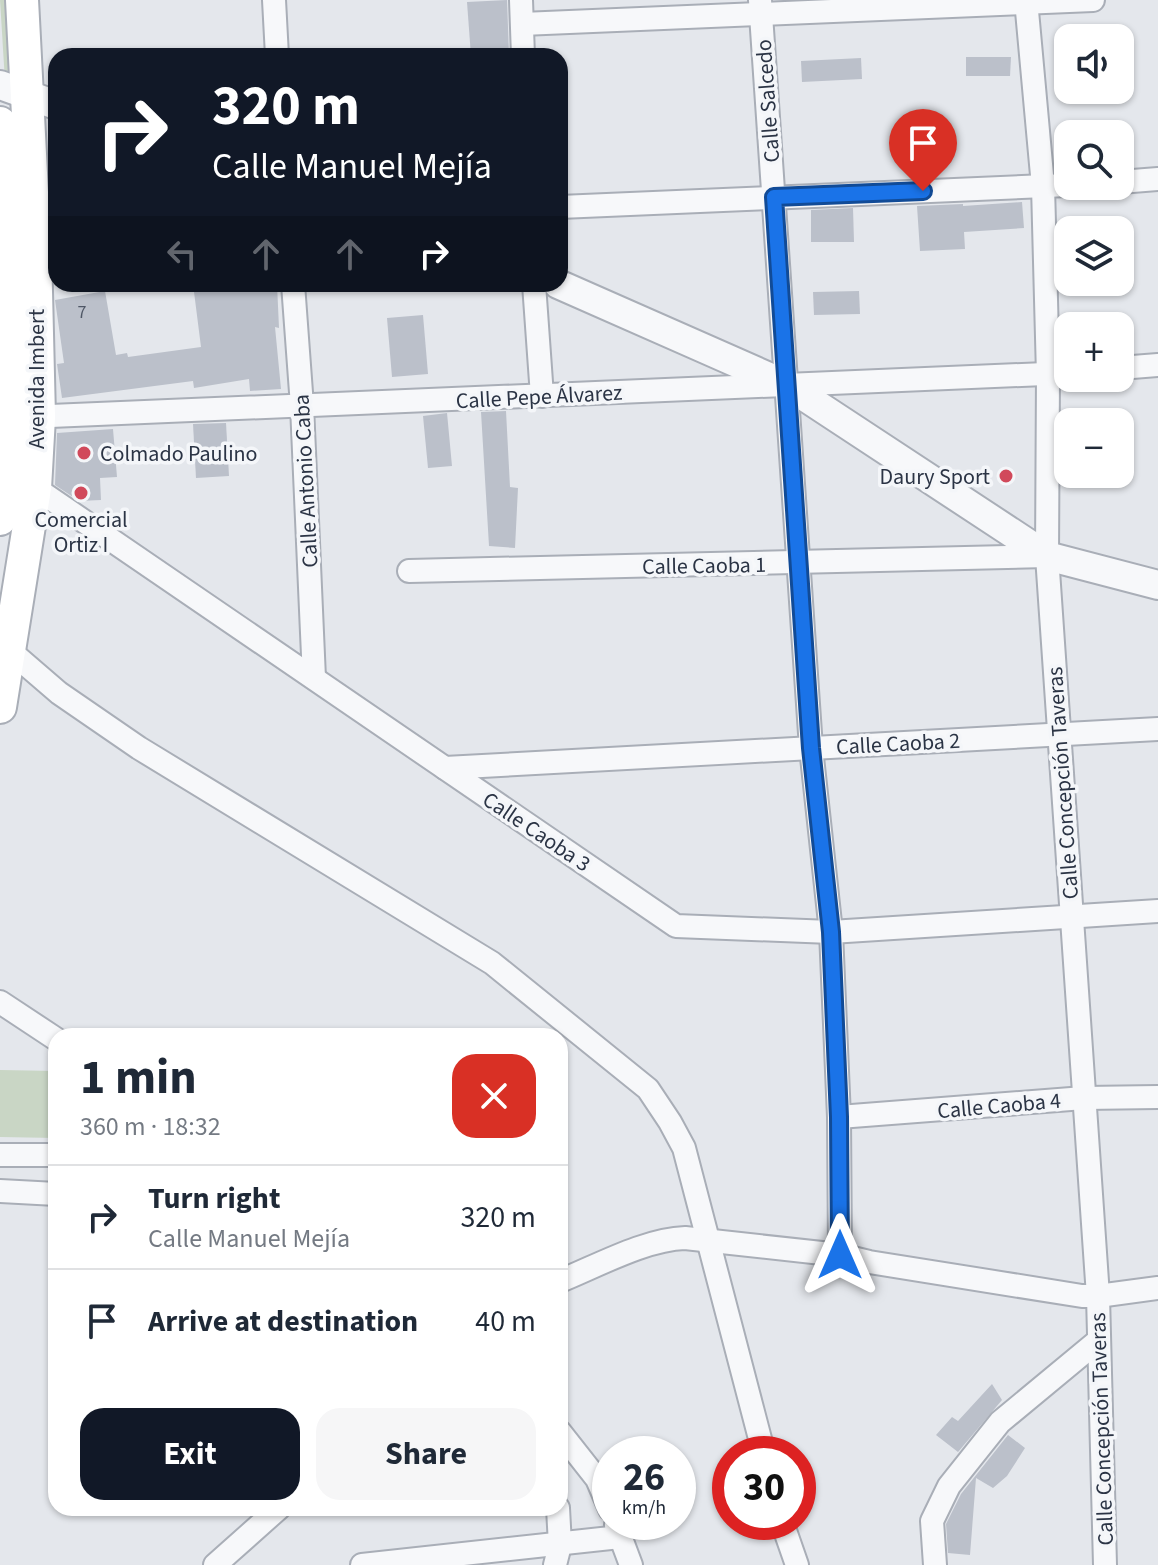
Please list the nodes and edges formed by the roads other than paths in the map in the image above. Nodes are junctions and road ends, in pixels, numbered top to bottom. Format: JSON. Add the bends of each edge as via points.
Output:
{"nodes":[{"id":1,"x":22,"y":0,"type":"edge"},
{"id":2,"x":274,"y":0,"type":"edge"},
{"id":3,"x":521,"y":0,"type":"edge"},
{"id":4,"x":1093,"y":0,"type":"edge"},
{"id":5,"x":1026,"y":2,"type":"edge"},
{"id":6,"x":761,"y":8,"type":"edge"},
{"id":7,"x":522,"y":24,"type":"junction"},
{"id":8,"x":277,"y":48,"type":"edge"},
{"id":9,"x":523,"y":48,"type":"edge"},
{"id":10,"x":28,"y":95,"type":"edge"},
{"id":11,"x":0,"y":123,"type":"edge"},
{"id":12,"x":1158,"y":179,"type":"edge"},
{"id":13,"x":1134,"y":181,"type":"edge"},
{"id":14,"x":1043,"y":186,"type":"junction"},
{"id":15,"x":1054,"y":186,"type":"edge"},
{"id":16,"x":774,"y":197,"type":"junction"},
{"id":17,"x":568,"y":207,"type":"edge"},
{"id":18,"x":2,"y":252,"type":"edge"},
{"id":19,"x":568,"y":288,"type":"edge"},
{"id":20,"x":294,"y":292,"type":"edge"},
{"id":21,"x":535,"y":292,"type":"edge"},
{"id":22,"x":1054,"y":324,"type":"edge"},
{"id":23,"x":1158,"y":365,"type":"edge"},
{"id":24,"x":1134,"y":367,"type":"edge"},
{"id":25,"x":1054,"y":374,"type":"edge"},
{"id":26,"x":787,"y":385,"type":"junction"},
{"id":27,"x":1057,"y":392,"type":"edge"},
{"id":28,"x":542,"y":396,"type":"junction"},
{"id":29,"x":302,"y":406,"type":"junction"},
{"id":30,"x":24,"y":417,"type":"junction"},
{"id":31,"x":4,"y":466,"type":"edge"},
{"id":32,"x":35,"y":488,"type":"junction"},
{"id":33,"x":0,"y":519,"type":"edge"},
{"id":34,"x":1047,"y":556,"type":"junction"},
{"id":35,"x":799,"y":563,"type":"junction"},
{"id":36,"x":409,"y":571,"type":"dead end"},
{"id":37,"x":1158,"y":585,"type":"edge"},
{"id":38,"x":5,"y":646,"type":"edge"},
{"id":39,"x":314,"y":678,"type":"junction"},
{"id":40,"x":0,"y":707,"type":"edge"},
{"id":41,"x":1158,"y":729,"type":"edge"},
{"id":42,"x":1058,"y":734,"type":"junction"},
{"id":43,"x":811,"y":748,"type":"junction"},
{"id":44,"x":445,"y":768,"type":"junction"},
{"id":45,"x":1158,"y":911,"type":"edge"},
{"id":46,"x":1071,"y":916,"type":"junction"},
{"id":47,"x":831,"y":932,"type":"junction"},
{"id":48,"x":0,"y":1002,"type":"edge"},
{"id":49,"x":48,"y":1034,"type":"edge"},
{"id":50,"x":1158,"y":1097,"type":"edge"},
{"id":51,"x":1084,"y":1098,"type":"junction"},
{"id":52,"x":839,"y":1117,"type":"junction"},
{"id":53,"x":0,"y":1155,"type":"edge"},
{"id":54,"x":48,"y":1155,"type":"edge"},
{"id":55,"x":0,"y":1191,"type":"edge"},
{"id":56,"x":48,"y":1194,"type":"edge"},
{"id":57,"x":708,"y":1238,"type":"junction"},
{"id":58,"x":840,"y":1255,"type":"junction"},
{"id":59,"x":568,"y":1278,"type":"edge"},
{"id":60,"x":1158,"y":1288,"type":"edge"},
{"id":61,"x":1098,"y":1296,"type":"junction"},
{"id":62,"x":1099,"y":1340,"type":"junction"},
{"id":63,"x":759,"y":1436,"type":"edge"},
{"id":64,"x":568,"y":1442,"type":"edge"},
{"id":65,"x":592,"y":1473,"type":"edge"},
{"id":66,"x":270,"y":1516,"type":"edge"},
{"id":67,"x":558,"y":1516,"type":"edge"},
{"id":68,"x":594,"y":1540,"type":"edge"},
{"id":69,"x":622,"y":1540,"type":"edge"},
{"id":70,"x":788,"y":1540,"type":"edge"},
{"id":71,"x":558,"y":1555,"type":"edge"},
{"id":72,"x":388,"y":1564,"type":"edge"},
{"id":73,"x":215,"y":1565,"type":"edge"},
{"id":74,"x":362,"y":1565,"type":"edge"},
{"id":75,"x":631,"y":1565,"type":"edge"},
{"id":76,"x":797,"y":1565,"type":"edge"},
{"id":77,"x":935,"y":1565,"type":"edge"},
{"id":78,"x":1105,"y":1565,"type":"edge"}],
"edges":[{"from":1,"to":10,"type":"main road","name":"Avenida Imbert"},
{"from":2,"to":8,"type":"street"},
{"from":3,"to":7,"type":"street"},
{"from":4,"to":5,"type":"street"},
{"from":5,"to":6,"type":"street"},
{"from":5,"to":14,"type":"street","name":"Calle Concepción Taveras"},
{"from":6,"to":7,"type":"street"},
{"from":6,"to":16,"type":"street","name":"Calle Salcedo"},
{"from":7,"to":9,"type":"street"},
{"from":10,"to":30,"type":"main road","name":"Avenida Imbert"},
{"from":11,"to":18,"type":"main road","name":"Avenida Imbert"},
{"from":12,"to":13,"type":"street"},
{"from":14,"to":15,"type":"street"},
{"from":14,"to":16,"type":"street"},
{"from":14,"to":22,"type":"street","name":"Calle Concepción Taveras"},
{"from":16,"to":17,"type":"street"},
{"from":16,"to":26,"type":"street","name":"Calle Salcedo"},
{"from":18,"to":30,"type":"main road","name":"Avenida Imbert"},
{"from":19,"to":26,"type":"street"},
{"from":20,"to":29,"type":"street","name":"Calle Antonio Caba"},
{"from":21,"to":28,"type":"street"},
{"from":23,"to":24,"type":"street"},
{"from":25,"to":26,"type":"street","name":"Calle Pepe Álvarez"},
{"from":26,"to":28,"type":"street","name":"Calle Pepe Álvarez"},
{"from":26,"to":34,"type":"street"},
{"from":26,"to":35,"type":"street","name":"Calle Salcedo"},
{"from":27,"to":34,"type":"street","name":"Calle Concepción Taveras"},
{"from":28,"to":29,"type":"street","name":"Calle Pepe Álvarez"},
{"from":29,"to":30,"type":"street","name":"Calle Pepe Álvarez"},
{"from":29,"to":39,"type":"street","name":"Calle Antonio Caba"},
{"from":30,"to":31,"type":"main road","name":"Avenida Imbert"},
{"from":30,"to":32,"type":"main road","name":"Avenida Imbert"},
{"from":31,"to":32,"type":"street","name":"Calle Caoba 3"},
{"from":31,"to":33,"type":"main road","name":"Avenida Imbert"},
{"from":32,"to":38,"type":"main road","name":"Avenida Imbert"},
{"from":32,"to":39,"type":"street","name":"Calle Caoba 3"},
{"from":34,"to":35,"type":"street","name":"Calle Caoba 1"},
{"from":34,"to":37,"type":"street"},
{"from":34,"to":42,"type":"street","name":"Calle Concepción Taveras"},
{"from":35,"to":36,"type":"street","name":"Calle Caoba 1"},
{"from":35,"to":43,"type":"street","name":"Calle Salcedo"},
{"from":38,"to":40,"type":"main road","name":"Avenida Imbert"},
{"from":38,"to":57,"type":"street","via":[[59,693],[139,748],[492,963],[648,1089],[684,1148]]},
{"from":39,"to":44,"type":"street","name":"Calle Caoba 3"},
{"from":41,"to":42,"type":"street","name":"Calle Caoba 2"},
{"from":42,"to":43,"type":"street","name":"Calle Caoba 2"},
{"from":42,"to":46,"type":"street","name":"Calle Concepción Taveras"},
{"from":43,"to":44,"type":"street","name":"Calle Caoba 2"},
{"from":43,"to":47,"type":"street","name":"Calle Salcedo"},
{"from":44,"to":47,"type":"street","name":"Calle Caoba 3","via":[[676,926]]},
{"from":45,"to":46,"type":"street","name":"Calle Caoba 3"},
{"from":46,"to":47,"type":"street","name":"Calle Caoba 3"},
{"from":46,"to":51,"type":"street","name":"Calle Concepción Taveras"},
{"from":47,"to":52,"type":"street","name":"Calle Salcedo"},
{"from":48,"to":49,"type":"street"},
{"from":50,"to":51,"type":"street","name":"Calle Caoba 4"},
{"from":51,"to":52,"type":"street","name":"Calle Caoba 4"},
{"from":51,"to":61,"type":"street","name":"Calle Concepción Taveras"},
{"from":52,"to":58,"type":"street","name":"Calle Salcedo"},
{"from":53,"to":54,"type":"street"},
{"from":55,"to":56,"type":"street"},
{"from":57,"to":58,"type":"street"},
{"from":57,"to":59,"type":"street","via":[[671,1238]]},
{"from":57,"to":63,"type":"street"},
{"from":58,"to":61,"type":"street"},
{"from":60,"to":61,"type":"street"},
{"from":61,"to":62,"type":"street","name":"Calle Concepción Taveras"},
{"from":62,"to":77,"type":"street","via":[[1000,1422],[949,1486],[932,1521]]},
{"from":62,"to":78,"type":"street","name":"Calle Concepción Taveras"},
{"from":64,"to":65,"type":"street"},
{"from":66,"to":73,"type":"street"},
{"from":67,"to":71,"type":"street"},
{"from":68,"to":71,"type":"street"},
{"from":69,"to":75,"type":"street"},
{"from":70,"to":76,"type":"street"},
{"from":71,"to":72,"type":"street"},
{"from":72,"to":74,"type":"street"}]}
